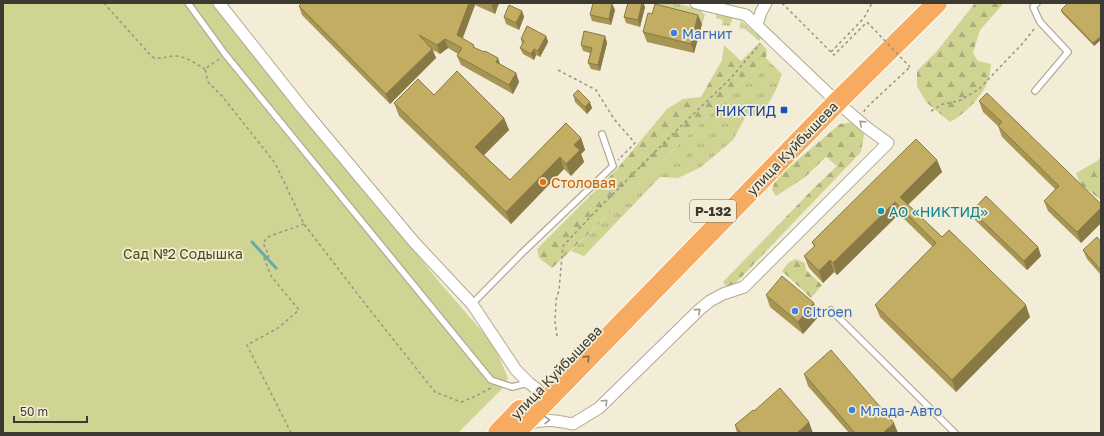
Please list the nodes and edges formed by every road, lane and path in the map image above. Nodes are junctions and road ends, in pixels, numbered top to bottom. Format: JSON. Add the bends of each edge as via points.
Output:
{"nodes":[{"id":1,"x":104,"y":3,"type":"edge"},
{"id":2,"x":188,"y":3,"type":"edge"},
{"id":3,"x":219,"y":3,"type":"edge"},
{"id":4,"x":696,"y":3,"type":"edge"},
{"id":5,"x":766,"y":3,"type":"edge"},
{"id":6,"x":782,"y":3,"type":"edge"},
{"id":7,"x":872,"y":3,"type":"edge"},
{"id":8,"x":918,"y":3,"type":"edge"},
{"id":9,"x":937,"y":3,"type":"edge"},
{"id":10,"x":1037,"y":3,"type":"edge"},
{"id":11,"x":714,"y":5,"type":"edge"},
{"id":12,"x":1040,"y":22,"type":"junction"},
{"id":13,"x":756,"y":25,"type":"junction"},
{"id":14,"x":767,"y":36,"type":"junction"},
{"id":15,"x":831,"y":52,"type":"junction"},
{"id":16,"x":225,"y":54,"type":"junction"},
{"id":17,"x":205,"y":69,"type":"junction"},
{"id":18,"x":558,"y":70,"type":"dead end"},
{"id":19,"x":1035,"y":91,"type":"dead end"},
{"id":20,"x":833,"y":98,"type":"junction"},
{"id":21,"x":931,"y":111,"type":"dead end"},
{"id":22,"x":866,"y":127,"type":"junction"},
{"id":23,"x":602,"y":134,"type":"dead end"},
{"id":24,"x":613,"y":166,"type":"junction"},
{"id":25,"x":304,"y":224,"type":"junction"},
{"id":26,"x":472,"y":304,"type":"junction"},
{"id":27,"x":831,"y":310,"type":"dead end"},
{"id":28,"x":557,"y":336,"type":"dead end"},
{"id":29,"x":500,"y":383,"type":"junction"},
{"id":30,"x":533,"y":386,"type":"junction"},
{"id":31,"x":518,"y":430,"type":"edge"},
{"id":32,"x":291,"y":433,"type":"edge"},
{"id":33,"x":498,"y":433,"type":"edge"},
{"id":34,"x":955,"y":433,"type":"edge"}],
"edges":[{"from":1,"to":17,"type":"path","via":[[152,57],[159,59],[176,56],[190,60]]},
{"from":2,"to":16,"type":"lane"},
{"from":3,"to":26,"type":"street","via":[[414,242]]},
{"from":4,"to":11,"type":"street"},
{"from":5,"to":13,"type":"street"},
{"from":6,"to":15,"type":"path"},
{"from":7,"to":15,"type":"path","via":[[864,18]]},
{"from":8,"to":20,"type":"highway","name":"улица Куйбышева","number":"Р-132"},
{"from":9,"to":20,"type":"highway","name":"улица Куйбышева","number":"Р-132"},
{"from":10,"to":12,"type":"lane","via":[[1033,7]]},
{"from":11,"to":13,"type":"street","via":[[746,15]]},
{"from":12,"to":19,"type":"lane","via":[[1068,52]]},
{"from":12,"to":21,"type":"path","via":[[1024,43],[979,88],[959,101],[943,104]]},
{"from":13,"to":14,"type":"street"},
{"from":14,"to":20,"type":"street"},
{"from":14,"to":28,"type":"path","via":[[730,79],[563,246],[556,300]]},
{"from":15,"to":22,"type":"path","bridge":true,"via":[[834,55],[867,22],[910,67],[865,109],[863,114],[867,121]]},
{"from":16,"to":17,"type":"path"},
{"from":16,"to":29,"type":"lane","via":[[491,380]]},
{"from":17,"to":25,"type":"path","via":[[208,82],[275,163]]},
{"from":18,"to":24,"type":"path","via":[[596,90],[614,119],[635,143]]},
{"from":22,"to":20,"type":"street","one_way":true},
{"from":20,"to":30,"type":"highway","name":"улица Куйбышева","number":"Р-132"},
{"from":31,"to":20,"type":"highway","name":"улица Куйбышева","number":"Р-132","one_way":true},
{"from":31,"to":22,"type":"street","one_way":true,"via":[[538,421],[553,420],[574,424],[599,408],[698,310],[717,297],[744,287],[888,143]]},
{"from":23,"to":24,"type":"lane"},
{"from":24,"to":26,"type":"lane"},
{"from":25,"to":29,"type":"path","via":[[435,392],[461,402]]},
{"from":25,"to":32,"type":"path","via":[[267,238],[263,243],[269,256],[264,258],[270,276],[299,310],[278,328],[247,345]]},
{"from":26,"to":30,"type":"street","via":[[516,370]]},
{"from":27,"to":34,"type":"lane"},
{"from":29,"to":30,"type":"lane","via":[[512,387]]},
{"from":30,"to":33,"type":"highway","name":"улица Куйбышева","number":"Р-132"}]}
